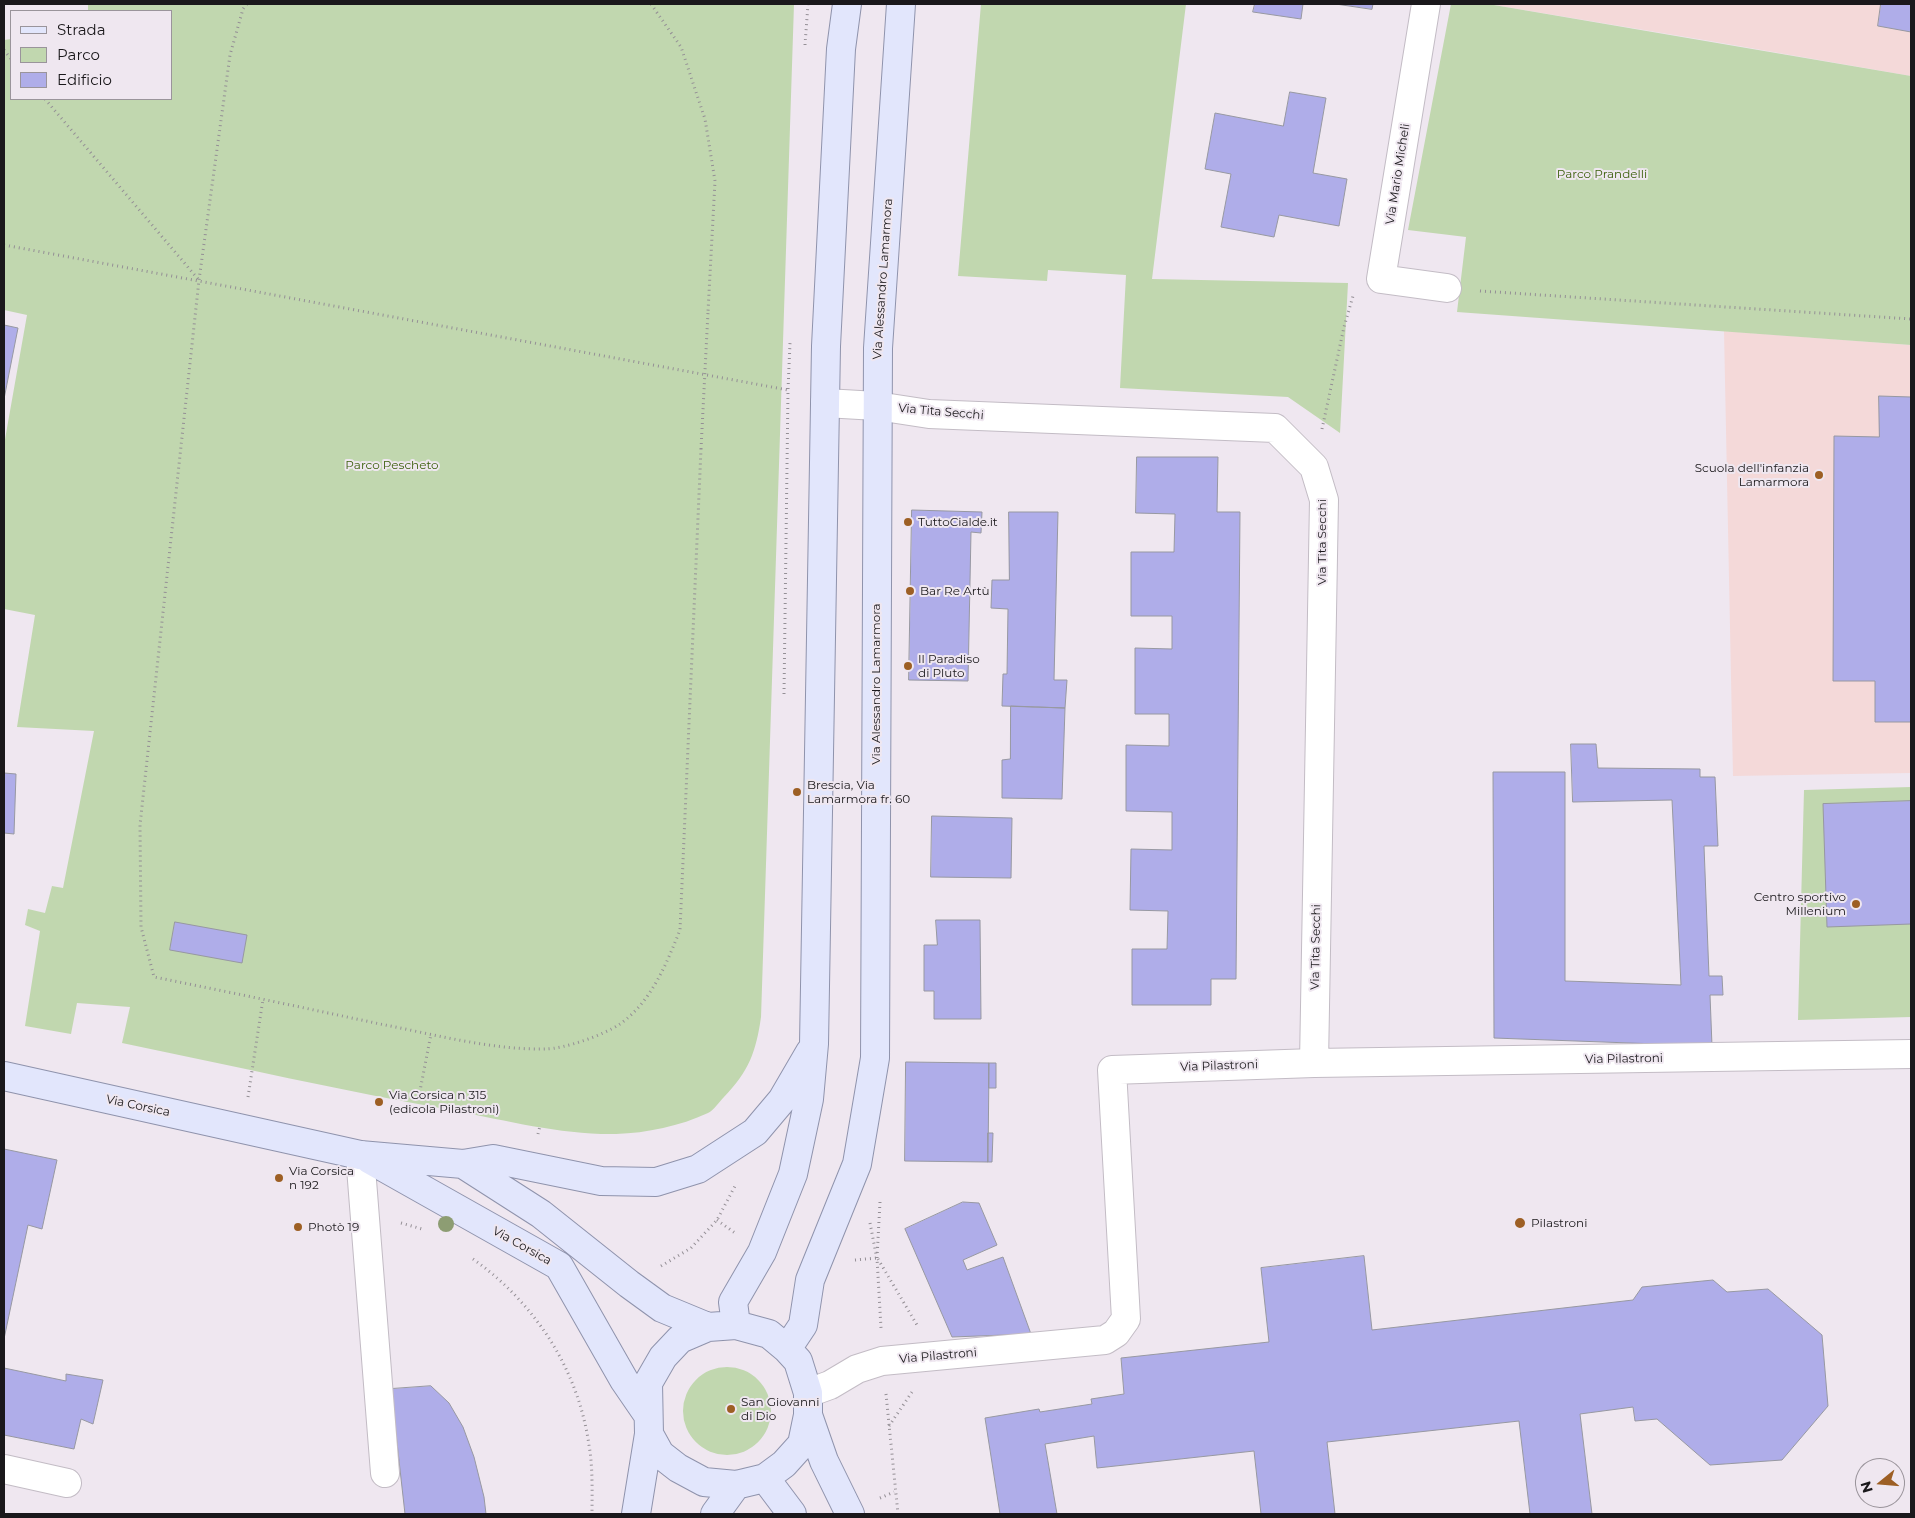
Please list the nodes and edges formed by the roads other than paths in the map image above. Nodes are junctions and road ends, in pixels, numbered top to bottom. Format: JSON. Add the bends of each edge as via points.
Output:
{"nodes":[{"id":1,"x":847,"y":4,"type":"edge"},
{"id":2,"x":901,"y":4,"type":"edge"},
{"id":3,"x":1426,"y":4,"type":"edge"},
{"id":4,"x":1447,"y":288,"type":"road end"},
{"id":5,"x":825,"y":403,"type":"junction"},
{"id":6,"x":877,"y":406,"type":"junction"},
{"id":7,"x":814,"y":1044,"type":"junction"},
{"id":8,"x":1911,"y":1054,"type":"edge"},
{"id":9,"x":1314,"y":1063,"type":"junction"},
{"id":10,"x":4,"y":1076,"type":"edge"},
{"id":11,"x":360,"y":1155,"type":"junction"},
{"id":12,"x":463,"y":1164,"type":"junction"},
{"id":13,"x":736,"y":1325,"type":"junction"},
{"id":14,"x":708,"y":1327,"type":"junction"},
{"id":15,"x":787,"y":1348,"type":"junction"},
{"id":16,"x":808,"y":1404,"type":"junction"},
{"id":17,"x":648,"y":1424,"type":"junction"},
{"id":18,"x":4,"y":1469,"type":"edge"},
{"id":19,"x":386,"y":1473,"type":"dead end"},
{"id":20,"x":765,"y":1478,"type":"junction"},
{"id":21,"x":67,"y":1483,"type":"dead end"},
{"id":22,"x":736,"y":1485,"type":"junction"},
{"id":23,"x":636,"y":1514,"type":"edge"},
{"id":24,"x":714,"y":1514,"type":"edge"},
{"id":25,"x":792,"y":1514,"type":"edge"},
{"id":26,"x":850,"y":1514,"type":"edge"}],
"edges":[{"from":1,"to":5,"type":"main road","via":[[841,49]]},
{"from":2,"to":6,"type":"main road","name":"Via Alessandro Lamarmora"},
{"from":3,"to":4,"type":"street","name":"Via Mario Micheli","via":[[1381,279]]},
{"from":5,"to":6,"type":"street","name":"Via Tita Secchi"},
{"from":5,"to":7,"type":"main road"},
{"from":6,"to":9,"type":"street","name":"Via Tita Secchi","via":[[929,414],[1274,428],[1314,467],[1324,500]]},
{"from":6,"to":15,"type":"main road","name":"Via Alessandro Lamarmora","via":[[875,1058],[857,1164],[810,1280],[803,1324]]},
{"from":7,"to":12,"type":"main road","via":[[782,1100],[755,1132],[698,1169],[656,1182],[601,1181],[493,1159]]},
{"from":7,"to":13,"type":"main road","via":[[809,1099],[792,1174],[762,1252],[733,1302]]},
{"from":8,"to":9,"type":"street","name":"Via Pilastroni"},
{"from":9,"to":16,"type":"street","name":"Via Pilastroni","via":[[1112,1070],[1126,1319],[1116,1333],[1105,1340],[882,1361],[857,1369],[830,1385]]},
{"from":10,"to":11,"type":"main road","name":"Via Corsica"},
{"from":11,"to":12,"type":"main road","name":"Via Corsica"},
{"from":11,"to":17,"type":"main road","name":"Via Corsica","via":[[559,1266]]},
{"from":11,"to":19,"type":"street"},
{"from":12,"to":14,"type":"main road","name":"Via Corsica","via":[[541,1214],[662,1308]]},
{"from":13,"to":14,"type":"main road"},
{"from":13,"to":15,"type":"main road","via":[[769,1334]]},
{"from":14,"to":17,"type":"main road","via":[[680,1339],[655,1369],[648,1383]]},
{"from":15,"to":16,"type":"main road","via":[[798,1361]]},
{"from":16,"to":20,"type":"main road","via":[[802,1444],[784,1464]]},
{"from":16,"to":26,"type":"main road","via":[[824,1461]]},
{"from":17,"to":22,"type":"main road","via":[[660,1454],[678,1468],[704,1482]]},
{"from":17,"to":23,"type":"main road"},
{"from":18,"to":21,"type":"street"},
{"from":20,"to":22,"type":"main road"},
{"from":20,"to":25,"type":"main road"},
{"from":22,"to":24,"type":"main road"}]}
